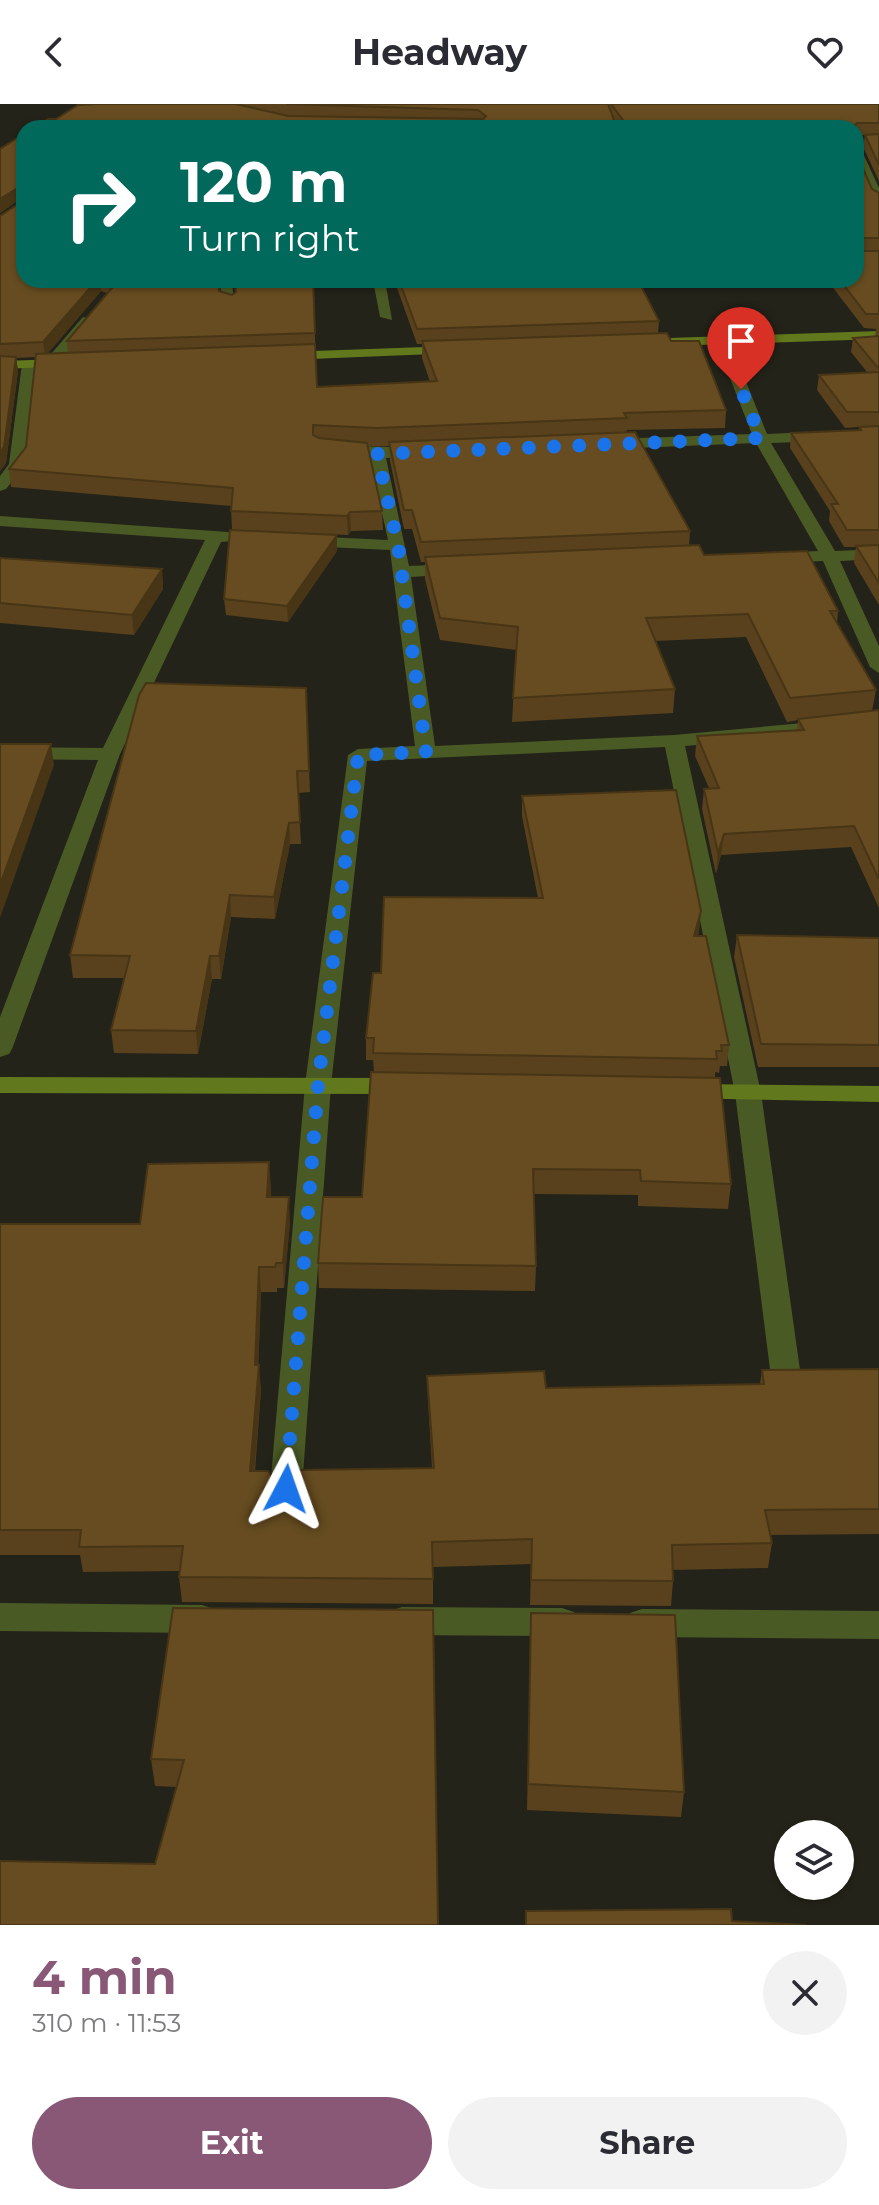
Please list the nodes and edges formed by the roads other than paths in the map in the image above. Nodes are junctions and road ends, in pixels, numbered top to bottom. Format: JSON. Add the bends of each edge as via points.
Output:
{"nodes":[{"id":1,"x":874,"y":178,"type":"edge"},
{"id":2,"x":879,"y":201,"type":"edge"},
{"id":3,"x":227,"y":288,"type":"edge"},
{"id":4,"x":381,"y":288,"type":"edge"},
{"id":5,"x":229,"y":303,"type":"edge"},
{"id":6,"x":98,"y":308,"type":"edge"},
{"id":7,"x":387,"y":317,"type":"dead end"},
{"id":8,"x":879,"y":335,"type":"edge"},
{"id":9,"x":722,"y":340,"type":"junction"},
{"id":10,"x":660,"y":343,"type":"edge"},
{"id":11,"x":475,"y":349,"type":"edge"},
{"id":12,"x":271,"y":356,"type":"edge"},
{"id":13,"x":82,"y":363,"type":"edge"},
{"id":14,"x":29,"y":364,"type":"junction"},
{"id":15,"x":50,"y":364,"type":"junction"},
{"id":16,"x":0,"y":365,"type":"edge"},
{"id":17,"x":879,"y":434,"type":"edge"},
{"id":18,"x":761,"y":438,"type":"junction"},
{"id":19,"x":592,"y":445,"type":"edge"},
{"id":20,"x":321,"y":448,"type":"edge"},
{"id":21,"x":438,"y":451,"type":"edge"},
{"id":22,"x":377,"y":454,"type":"junction"},
{"id":23,"x":0,"y":486,"type":"edge"},
{"id":24,"x":0,"y":521,"type":"edge"},
{"id":25,"x":215,"y":537,"type":"junction"},
{"id":26,"x":246,"y":538,"type":"edge"},
{"id":27,"x":291,"y":540,"type":"edge"},
{"id":28,"x":398,"y":545,"type":"junction"},
{"id":29,"x":879,"y":554,"type":"edge"},
{"id":30,"x":830,"y":557,"type":"junction"},
{"id":31,"x":752,"y":558,"type":"edge"},
{"id":32,"x":475,"y":568,"type":"edge"},
{"id":33,"x":402,"y":572,"type":"junction"},
{"id":34,"x":879,"y":667,"type":"edge"},
{"id":35,"x":879,"y":722,"type":"edge"},
{"id":36,"x":674,"y":741,"type":"junction"},
{"id":37,"x":426,"y":752,"type":"junction"},
{"id":38,"x":0,"y":753,"type":"edge"},
{"id":39,"x":110,"y":754,"type":"junction"},
{"id":40,"x":0,"y":1049,"type":"edge"},
{"id":41,"x":0,"y":1085,"type":"edge"},
{"id":42,"x":318,"y":1085,"type":"junction"},
{"id":43,"x":430,"y":1087,"type":"edge"},
{"id":44,"x":669,"y":1091,"type":"edge"},
{"id":45,"x":748,"y":1093,"type":"junction"},
{"id":46,"x":879,"y":1094,"type":"edge"},
{"id":47,"x":786,"y":1377,"type":"edge"},
{"id":48,"x":286,"y":1489,"type":"edge"},
{"id":49,"x":0,"y":1617,"type":"edge"},
{"id":50,"x":240,"y":1619,"type":"edge"},
{"id":51,"x":368,"y":1621,"type":"edge"},
{"id":52,"x":879,"y":1625,"type":"edge"}],
"edges":[{"from":1,"to":2,"type":"street"},
{"from":3,"to":5,"type":"street"},
{"from":4,"to":7,"type":"street"},
{"from":6,"to":15,"type":"street"},
{"from":8,"to":9,"type":"street"},
{"from":9,"to":10,"type":"street"},
{"from":9,"to":18,"type":"street"},
{"from":11,"to":12,"type":"street"},
{"from":13,"to":15,"type":"street"},
{"from":14,"to":15,"type":"street"},
{"from":14,"to":16,"type":"street"},
{"from":14,"to":23,"type":"street","via":[[17,465]]},
{"from":17,"to":18,"type":"street"},
{"from":18,"to":19,"type":"street"},
{"from":18,"to":30,"type":"street"},
{"from":20,"to":22,"type":"street"},
{"from":21,"to":22,"type":"street"},
{"from":22,"to":28,"type":"street"},
{"from":24,"to":25,"type":"street"},
{"from":25,"to":26,"type":"street"},
{"from":25,"to":39,"type":"street"},
{"from":27,"to":28,"type":"street"},
{"from":28,"to":33,"type":"street"},
{"from":29,"to":30,"type":"street"},
{"from":30,"to":31,"type":"street"},
{"from":30,"to":34,"type":"street"},
{"from":32,"to":33,"type":"street"},
{"from":33,"to":37,"type":"street"},
{"from":35,"to":36,"type":"street"},
{"from":36,"to":37,"type":"street"},
{"from":36,"to":45,"type":"street"},
{"from":37,"to":42,"type":"street","via":[[358,755]]},
{"from":38,"to":39,"type":"street"},
{"from":39,"to":40,"type":"street"},
{"from":41,"to":42,"type":"street"},
{"from":42,"to":43,"type":"street"},
{"from":42,"to":48,"type":"street"},
{"from":44,"to":45,"type":"street"},
{"from":45,"to":46,"type":"street"},
{"from":45,"to":47,"type":"street"},
{"from":49,"to":50,"type":"street"},
{"from":51,"to":52,"type":"street"}]}
